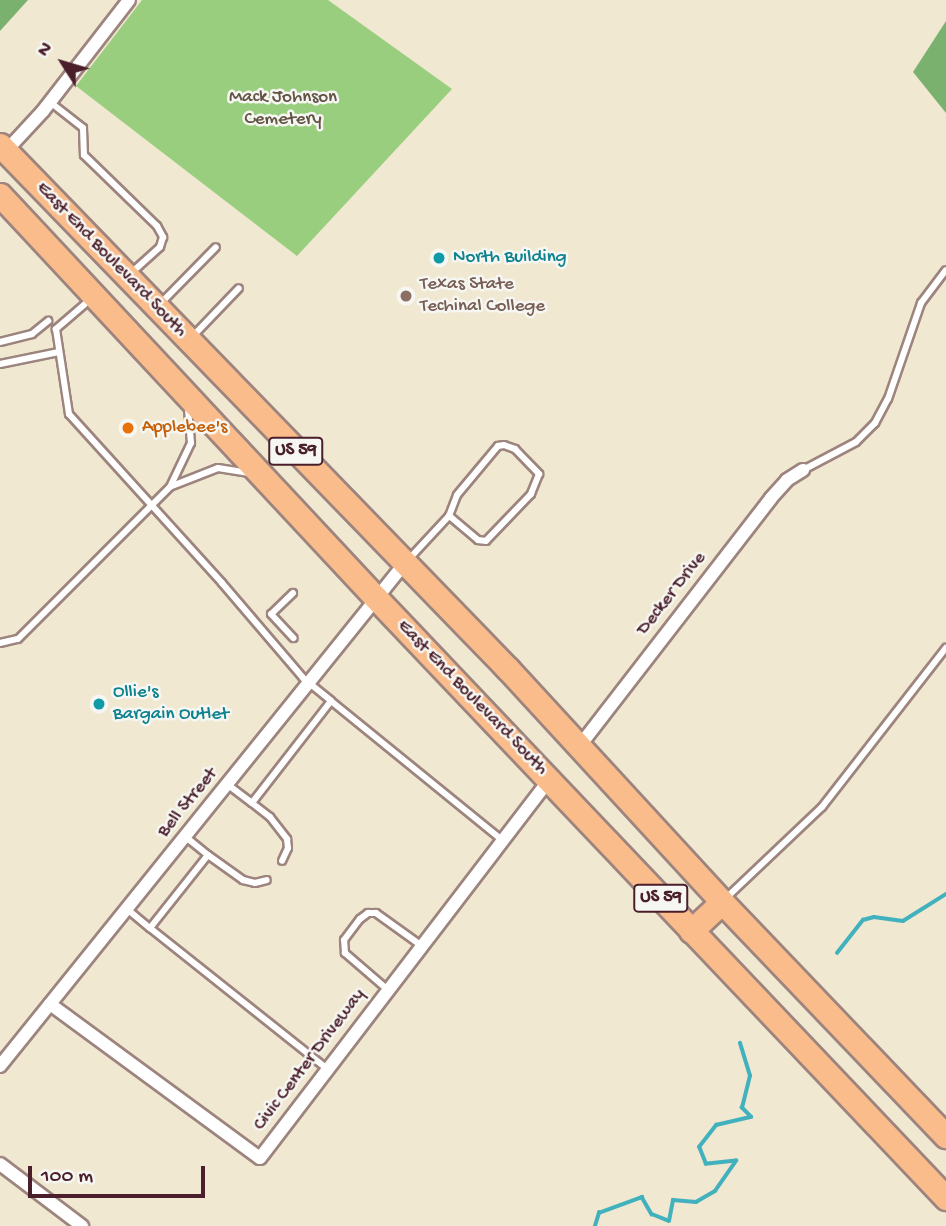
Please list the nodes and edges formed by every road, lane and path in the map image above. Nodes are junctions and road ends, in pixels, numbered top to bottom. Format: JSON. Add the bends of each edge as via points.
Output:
{"nodes":[{"id":1,"x":129,"y":0,"type":"edge"},
{"id":2,"x":50,"y":102,"type":"junction"},
{"id":3,"x":3,"y":148,"type":"edge"},
{"id":4,"x":0,"y":195,"type":"edge"},
{"id":5,"x":0,"y":223,"type":"edge"},
{"id":6,"x":216,"y":247,"type":"dead end"},
{"id":7,"x":58,"y":258,"type":"junction"},
{"id":8,"x":946,"y":270,"type":"edge"},
{"id":9,"x":128,"y":276,"type":"junction"},
{"id":10,"x":239,"y":288,"type":"dead end"},
{"id":11,"x":93,"y":296,"type":"junction"},
{"id":12,"x":157,"y":306,"type":"junction"},
{"id":13,"x":48,"y":320,"type":"dead end"},
{"id":14,"x":189,"y":340,"type":"junction"},
{"id":15,"x":0,"y":342,"type":"edge"},
{"id":16,"x":59,"y":352,"type":"junction"},
{"id":17,"x":0,"y":364,"type":"edge"},
{"id":18,"x":186,"y":396,"type":"junction"},
{"id":19,"x":803,"y":470,"type":"joint"},
{"id":20,"x":261,"y":476,"type":"junction"},
{"id":21,"x":170,"y":487,"type":"junction"},
{"id":22,"x":150,"y":506,"type":"junction"},
{"id":23,"x":449,"y":516,"type":"junction"},
{"id":24,"x":405,"y":563,"type":"junction"},
{"id":25,"x":293,"y":593,"type":"dead end"},
{"id":26,"x":376,"y":598,"type":"junction"},
{"id":27,"x":293,"y":638,"type":"dead end"},
{"id":28,"x":0,"y":643,"type":"edge"},
{"id":29,"x":946,"y":648,"type":"edge"},
{"id":30,"x":308,"y":682,"type":"junction"},
{"id":31,"x":331,"y":701,"type":"junction"},
{"id":32,"x":578,"y":748,"type":"junction"},
{"id":33,"x":550,"y":779,"type":"junction"},
{"id":34,"x":227,"y":785,"type":"junction"},
{"id":35,"x":251,"y":803,"type":"junction"},
{"id":36,"x":186,"y":837,"type":"junction"},
{"id":37,"x":503,"y":841,"type":"junction"},
{"id":38,"x":208,"y":855,"type":"junction"},
{"id":39,"x":282,"y":861,"type":"dead end"},
{"id":40,"x":267,"y":880,"type":"dead end"},
{"id":41,"x":722,"y":902,"type":"junction"},
{"id":42,"x":127,"y":909,"type":"junction"},
{"id":43,"x":150,"y":928,"type":"junction"},
{"id":44,"x":691,"y":930,"type":"junction"},
{"id":45,"x":422,"y":946,"type":"junction"},
{"id":46,"x":388,"y":990,"type":"junction"},
{"id":47,"x":50,"y":1004,"type":"junction"},
{"id":48,"x":0,"y":1066,"type":"edge"},
{"id":49,"x":327,"y":1069,"type":"junction"},
{"id":50,"x":946,"y":1136,"type":"edge"},
{"id":51,"x":0,"y":1164,"type":"edge"},
{"id":52,"x":946,"y":1198,"type":"edge"},
{"id":53,"x":82,"y":1226,"type":"edge"}],
"edges":[{"from":1,"to":2,"type":"street"},
{"from":2,"to":3,"type":"street"},
{"from":2,"to":9,"type":"lane","via":[[83,128],[84,155],[163,237],[160,247]]},
{"from":3,"to":9,"type":"highway","name":"East End Boulevard South","number":"US 59"},
{"from":4,"to":7,"type":"highway","name":"East End Boulevard South","number":"US 59"},
{"from":5,"to":7,"type":"highway"},
{"from":6,"to":12,"type":"lane"},
{"from":7,"to":11,"type":"highway","name":"East End Boulevard South","number":"US 59"},
{"from":8,"to":19,"type":"lane","via":[[920,303],[888,399],[875,423],[856,442]]},
{"from":9,"to":12,"type":"highway","name":"East End Boulevard South","number":"US 59"},
{"from":10,"to":14,"type":"lane"},
{"from":11,"to":16,"type":"lane","via":[[56,329]]},
{"from":11,"to":18,"type":"highway","name":"East End Boulevard South","number":"US 59"},
{"from":12,"to":14,"type":"highway","name":"East End Boulevard South","number":"US 59"},
{"from":13,"to":15,"type":"lane","via":[[32,334]]},
{"from":14,"to":24,"type":"highway","name":"East End Boulevard South","number":"US 59"},
{"from":16,"to":17,"type":"lane"},
{"from":16,"to":22,"type":"lane","via":[[69,414]]},
{"from":18,"to":20,"type":"highway","name":"East End Boulevard South","number":"US 59"},
{"from":18,"to":21,"type":"lane","via":[[191,443]]},
{"from":19,"to":32,"type":"street","name":"Decker Drive","via":[[771,498]]},
{"from":20,"to":21,"type":"lane","via":[[218,468]]},
{"from":20,"to":26,"type":"highway","name":"East End Boulevard South","number":"US 59"},
{"from":21,"to":22,"type":"lane"},
{"from":22,"to":28,"type":"lane","via":[[18,639]]},
{"from":22,"to":30,"type":"lane"},
{"from":23,"to":23,"type":"lane","via":[[473,537],[486,541],[531,494],[539,474],[515,449],[501,445],[462,488]]},
{"from":23,"to":24,"type":"lane"},
{"from":24,"to":26,"type":"street","name":"Bell Street"},
{"from":24,"to":32,"type":"highway","name":"East End Boulevard South","number":"US 59"},
{"from":25,"to":27,"type":"lane","via":[[271,614]]},
{"from":26,"to":30,"type":"street","name":"Bell Street"},
{"from":26,"to":33,"type":"highway","name":"East End Boulevard South","number":"US 59"},
{"from":29,"to":41,"type":"lane","via":[[822,807]]},
{"from":30,"to":31,"type":"lane"},
{"from":30,"to":34,"type":"street","name":"Bell Street"},
{"from":31,"to":35,"type":"lane"},
{"from":31,"to":37,"type":"lane"},
{"from":32,"to":41,"type":"highway","name":"East End Boulevard South","number":"US 59"},
{"from":33,"to":37,"type":"street","name":"Civic Center Driveway"},
{"from":33,"to":44,"type":"highway","name":"East End Boulevard South","number":"US 59"},
{"from":34,"to":35,"type":"lane"},
{"from":34,"to":36,"type":"street","name":"Bell Street"},
{"from":35,"to":39,"type":"lane","via":[[270,817],[287,839]]},
{"from":36,"to":38,"type":"lane"},
{"from":36,"to":42,"type":"street","name":"Bell Street"},
{"from":37,"to":45,"type":"street","name":"Civic Center Driveway"},
{"from":38,"to":40,"type":"lane","via":[[243,880]]},
{"from":38,"to":43,"type":"lane"},
{"from":41,"to":44,"type":"highway"},
{"from":41,"to":50,"type":"highway","name":"East End Boulevard South","number":"US 59"},
{"from":42,"to":43,"type":"lane"},
{"from":42,"to":47,"type":"street","name":"Bell Street"},
{"from":43,"to":49,"type":"lane"},
{"from":44,"to":52,"type":"highway","name":"East End Boulevard South","number":"US 59"},
{"from":45,"to":46,"type":"street","name":"Civic Center Driveway"},
{"from":45,"to":46,"type":"lane","via":[[376,914],[368,913],[352,930],[342,945],[345,953]]},
{"from":46,"to":49,"type":"street","name":"Civic Center Driveway"},
{"from":47,"to":48,"type":"street","name":"Bell Street"},
{"from":47,"to":49,"type":"street","name":"Civic Center Driveway","via":[[260,1158]]},
{"from":51,"to":53,"type":"street"}]}
